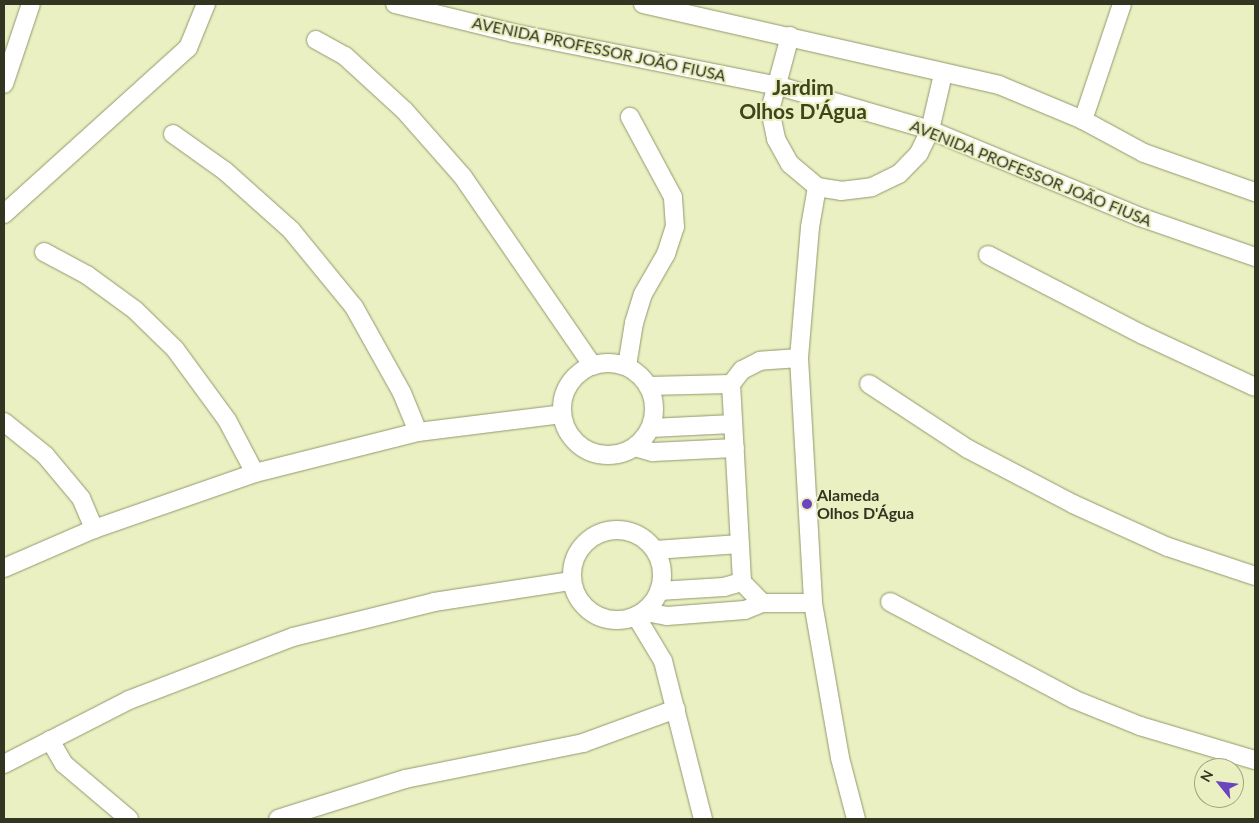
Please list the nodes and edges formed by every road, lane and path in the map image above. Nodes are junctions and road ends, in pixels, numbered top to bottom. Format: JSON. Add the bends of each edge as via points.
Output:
{"nodes":[{"id":1,"x":32,"y":4,"type":"edge"},
{"id":2,"x":206,"y":4,"type":"edge"},
{"id":3,"x":395,"y":4,"type":"edge"},
{"id":4,"x":643,"y":4,"type":"edge"},
{"id":5,"x":1122,"y":4,"type":"edge"},
{"id":6,"x":790,"y":36,"type":"junction"},
{"id":7,"x":316,"y":40,"type":"dead end"},
{"id":8,"x":943,"y":74,"type":"junction"},
{"id":9,"x":4,"y":84,"type":"edge"},
{"id":10,"x":779,"y":86,"type":"junction"},
{"id":11,"x":630,"y":117,"type":"dead end"},
{"id":12,"x":1083,"y":120,"type":"junction"},
{"id":13,"x":930,"y":130,"type":"junction"},
{"id":14,"x":173,"y":134,"type":"dead end"},
{"id":15,"x":817,"y":187,"type":"junction"},
{"id":16,"x":1255,"y":192,"type":"edge"},
{"id":17,"x":4,"y":214,"type":"edge"},
{"id":18,"x":44,"y":252,"type":"dead end"},
{"id":19,"x":988,"y":255,"type":"dead end"},
{"id":20,"x":1255,"y":257,"type":"edge"},
{"id":21,"x":799,"y":358,"type":"junction"},
{"id":22,"x":593,"y":366,"type":"junction"},
{"id":23,"x":627,"y":366,"type":"junction"},
{"id":24,"x":731,"y":384,"type":"junction"},
{"id":25,"x":869,"y":384,"type":"dead end"},
{"id":26,"x":648,"y":386,"type":"junction"},
{"id":27,"x":1255,"y":387,"type":"edge"},
{"id":28,"x":562,"y":414,"type":"junction"},
{"id":29,"x":4,"y":422,"type":"edge"},
{"id":30,"x":734,"y":424,"type":"junction"},
{"id":31,"x":651,"y":428,"type":"junction"},
{"id":32,"x":418,"y":432,"type":"junction"},
{"id":33,"x":635,"y":447,"type":"junction"},
{"id":34,"x":735,"y":448,"type":"junction"},
{"id":35,"x":255,"y":473,"type":"junction"},
{"id":36,"x":94,"y":529,"type":"junction"},
{"id":37,"x":740,"y":544,"type":"junction"},
{"id":38,"x":655,"y":550,"type":"junction"},
{"id":39,"x":4,"y":568,"type":"edge"},
{"id":40,"x":1255,"y":576,"type":"edge"},
{"id":41,"x":571,"y":581,"type":"junction"},
{"id":42,"x":742,"y":582,"type":"junction"},
{"id":43,"x":659,"y":591,"type":"junction"},
{"id":44,"x":890,"y":602,"type":"dead end"},
{"id":45,"x":762,"y":603,"type":"junction"},
{"id":46,"x":813,"y":603,"type":"junction"},
{"id":47,"x":641,"y":614,"type":"junction"},
{"id":48,"x":676,"y":709,"type":"junction"},
{"id":49,"x":50,"y":740,"type":"junction"},
{"id":50,"x":1255,"y":760,"type":"edge"},
{"id":51,"x":4,"y":764,"type":"edge"},
{"id":52,"x":321,"y":812,"type":"edge"},
{"id":53,"x":129,"y":819,"type":"edge"},
{"id":54,"x":278,"y":819,"type":"edge"},
{"id":55,"x":703,"y":819,"type":"edge"},
{"id":56,"x":856,"y":819,"type":"edge"}],
"edges":[{"from":1,"to":9,"type":"street"},
{"from":2,"to":17,"type":"street","via":[[188,48]]},
{"from":3,"to":10,"type":"street","name":"AVENIDA PROFESSOR JOÃO FIUSA","via":[[513,33]]},
{"from":4,"to":6,"type":"street"},
{"from":5,"to":12,"type":"street"},
{"from":6,"to":8,"type":"street"},
{"from":6,"to":10,"type":"street"},
{"from":7,"to":22,"type":"street","via":[[345,56],[396,103],[463,177]]},
{"from":8,"to":12,"type":"street","via":[[999,85]]},
{"from":8,"to":13,"type":"street"},
{"from":10,"to":13,"type":"street","name":"AVENIDA PROFESSOR JOÃO FIUSA"},
{"from":10,"to":15,"type":"street","via":[[770,110],[776,139],[790,164]]},
{"from":11,"to":23,"type":"street","via":[[673,198],[675,227],[666,254],[643,294]]},
{"from":12,"to":16,"type":"street","via":[[1144,153]]},
{"from":13,"to":15,"type":"street","via":[[919,153],[899,174],[872,187],[841,191]]},
{"from":13,"to":20,"type":"street","name":"AVENIDA PROFESSOR JOÃO FIUSA","via":[[1140,217]]},
{"from":14,"to":32,"type":"street","via":[[225,170],[291,230],[354,307],[402,392]]},
{"from":15,"to":21,"type":"street","via":[[810,227]]},
{"from":18,"to":35,"type":"street","via":[[87,276],[135,310],[175,349],[227,420]]},
{"from":19,"to":27,"type":"street","via":[[1143,336]]},
{"from":21,"to":24,"type":"street","via":[[760,361],[742,370]]},
{"from":21,"to":46,"type":"street"},
{"from":22,"to":23,"type":"street","via":[[603,362]]},
{"from":22,"to":28,"type":"street","via":[[581,371],[565,390]]},
{"from":23,"to":26,"type":"street"},
{"from":24,"to":26,"type":"street"},
{"from":24,"to":30,"type":"street"},
{"from":25,"to":40,"type":"street","via":[[968,449],[1073,504],[1168,547]]},
{"from":26,"to":31,"type":"street","via":[[654,404]]},
{"from":28,"to":32,"type":"street"},
{"from":28,"to":33,"type":"street","via":[[570,436],[589,452],[613,455]]},
{"from":29,"to":36,"type":"street","via":[[45,455],[81,498]]},
{"from":30,"to":31,"type":"street"},
{"from":30,"to":34,"type":"street"},
{"from":31,"to":33,"type":"street"},
{"from":32,"to":35,"type":"street"},
{"from":33,"to":34,"type":"street","via":[[653,452]]},
{"from":34,"to":37,"type":"street"},
{"from":35,"to":36,"type":"street"},
{"from":36,"to":39,"type":"street"},
{"from":37,"to":38,"type":"street"},
{"from":37,"to":42,"type":"street"},
{"from":38,"to":41,"type":"street","via":[[635,533],[616,529],[597,534],[582,545],[573,562]]},
{"from":38,"to":43,"type":"street","via":[[663,579]]},
{"from":41,"to":47,"type":"street","via":[[578,600],[591,614],[608,621],[628,620]]},
{"from":41,"to":49,"type":"street","via":[[434,602],[293,637],[129,700]]},
{"from":42,"to":43,"type":"street","via":[[724,587]]},
{"from":42,"to":45,"type":"street"},
{"from":43,"to":47,"type":"street"},
{"from":44,"to":50,"type":"street","via":[[1073,699],[1140,726]]},
{"from":45,"to":46,"type":"street"},
{"from":45,"to":47,"type":"street","via":[[745,610],[667,616]]},
{"from":46,"to":56,"type":"street","via":[[840,758]]},
{"from":47,"to":48,"type":"street","via":[[663,661]]},
{"from":48,"to":52,"type":"street","via":[[583,743],[405,778]]},
{"from":48,"to":55,"type":"street"},
{"from":49,"to":51,"type":"street"},
{"from":49,"to":53,"type":"street","via":[[64,764]]},
{"from":52,"to":54,"type":"street"}]}
